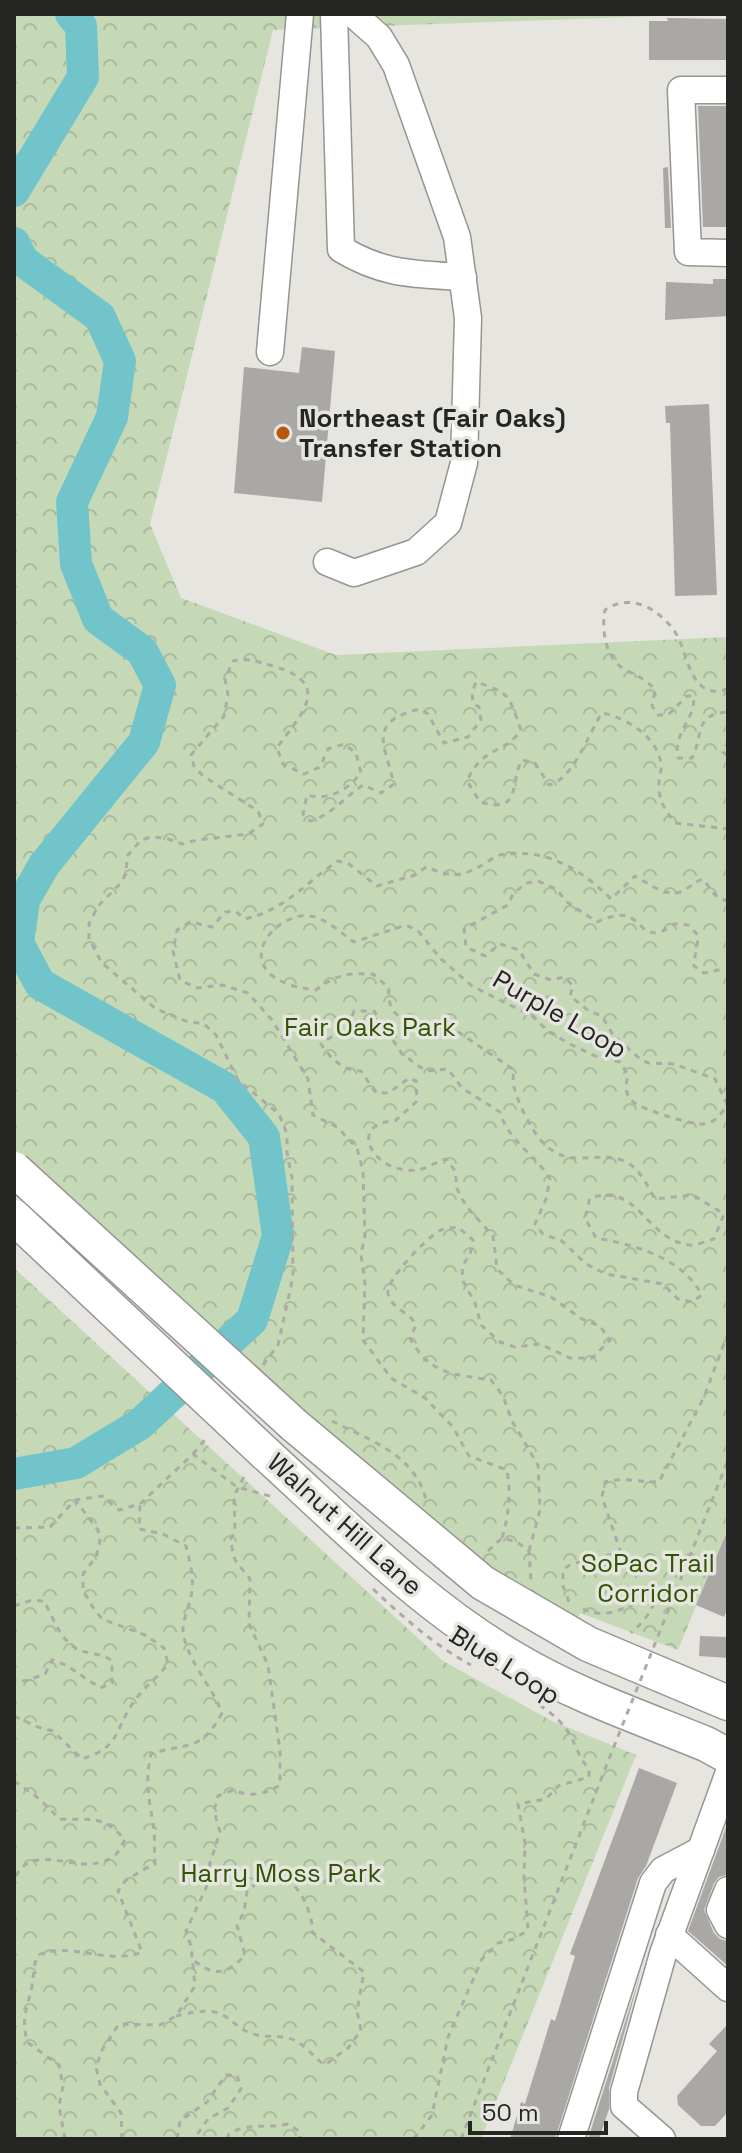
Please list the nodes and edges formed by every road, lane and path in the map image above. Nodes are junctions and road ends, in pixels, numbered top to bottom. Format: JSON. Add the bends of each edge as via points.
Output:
{"nodes":[{"id":1,"x":300,"y":14,"type":"edge"},
{"id":2,"x":334,"y":14,"type":"edge"},
{"id":3,"x":353,"y":14,"type":"edge"},
{"id":4,"x":728,"y":90,"type":"edge"},
{"id":5,"x":728,"y":253,"type":"edge"},
{"id":6,"x":463,"y":277,"type":"junction"},
{"id":7,"x":270,"y":352,"type":"dead end"},
{"id":8,"x":327,"y":562,"type":"dead end"},
{"id":9,"x":728,"y":689,"type":"edge"},
{"id":10,"x":728,"y":712,"type":"edge"},
{"id":11,"x":728,"y":741,"type":"edge"},
{"id":12,"x":728,"y":756,"type":"edge"},
{"id":13,"x":728,"y":829,"type":"edge"},
{"id":14,"x":728,"y":902,"type":"edge"},
{"id":15,"x":728,"y":968,"type":"edge"},
{"id":16,"x":14,"y":1169,"type":"edge"},
{"id":17,"x":728,"y":1183,"type":"edge"},
{"id":18,"x":728,"y":1190,"type":"edge"},
{"id":19,"x":14,"y":1217,"type":"edge"},
{"id":20,"x":728,"y":1333,"type":"edge"},
{"id":21,"x":262,"y":1366,"type":"dead end"},
{"id":22,"x":330,"y":1420,"type":"dead end"},
{"id":23,"x":728,"y":1460,"type":"edge"},
{"id":24,"x":237,"y":1487,"type":"junction"},
{"id":25,"x":277,"y":1498,"type":"dead end"},
{"id":26,"x":75,"y":1500,"type":"junction"},
{"id":27,"x":140,"y":1504,"type":"junction"},
{"id":28,"x":427,"y":1506,"type":"dead end"},
{"id":29,"x":14,"y":1528,"type":"edge"},
{"id":30,"x":502,"y":1538,"type":"junction"},
{"id":31,"x":529,"y":1551,"type":"junction"},
{"id":32,"x":485,"y":1553,"type":"dead end"},
{"id":33,"x":372,"y":1588,"type":"dead end"},
{"id":34,"x":531,"y":1593,"type":"dead end"},
{"id":35,"x":14,"y":1606,"type":"edge"},
{"id":36,"x":629,"y":1635,"type":"dead end"},
{"id":37,"x":472,"y":1665,"type":"dead end"},
{"id":38,"x":14,"y":1679,"type":"edge"},
{"id":39,"x":529,"y":1698,"type":"dead end"},
{"id":40,"x":728,"y":1702,"type":"edge"},
{"id":41,"x":14,"y":1716,"type":"edge"},
{"id":42,"x":728,"y":1756,"type":"edge"},
{"id":43,"x":728,"y":1775,"type":"edge"},
{"id":44,"x":14,"y":1781,"type":"edge"},
{"id":45,"x":701,"y":1850,"type":"junction"},
{"id":46,"x":14,"y":1880,"type":"edge"},
{"id":47,"x":728,"y":1890,"type":"edge"},
{"id":48,"x":728,"y":1925,"type":"edge"},
{"id":49,"x":669,"y":1935,"type":"junction"},
{"id":50,"x":193,"y":1960,"type":"junction"},
{"id":51,"x":728,"y":1988,"type":"edge"},
{"id":52,"x":176,"y":2016,"type":"junction"},
{"id":53,"x":65,"y":2139,"type":"edge"},
{"id":54,"x":122,"y":2139,"type":"edge"},
{"id":55,"x":177,"y":2139,"type":"edge"},
{"id":56,"x":194,"y":2139,"type":"edge"},
{"id":57,"x":227,"y":2139,"type":"edge"},
{"id":58,"x":300,"y":2139,"type":"edge"},
{"id":59,"x":414,"y":2139,"type":"edge"},
{"id":60,"x":461,"y":2139,"type":"edge"},
{"id":61,"x":571,"y":2139,"type":"edge"},
{"id":62,"x":662,"y":2139,"type":"edge"}],
"edges":[{"from":1,"to":7,"type":"street"},
{"from":2,"to":6,"type":"street","via":[[341,249],[366,264],[402,274]]},
{"from":3,"to":6,"type":"street","via":[[379,37],[396,65],[457,237]]},
{"from":4,"to":5,"type":"street","via":[[681,90],[688,252]]},
{"from":6,"to":8,"type":"street","via":[[468,318],[464,463],[448,523],[416,552],[354,573]]},
{"from":9,"to":10,"type":"path","via":[[711,691],[693,678],[676,634],[643,604],[615,603],[605,610],[603,634],[615,661],[655,690],[652,706],[658,715],[668,715],[693,696],[676,746],[678,758],[692,758],[708,716]]},
{"from":11,"to":12,"type":"path","via":[[723,752]]},
{"from":13,"to":21,"type":"path","via":[[675,823],[662,807],[661,764],[654,745],[618,716],[602,713],[559,782],[549,785],[535,763],[522,760],[512,796],[492,806],[480,802],[467,781],[473,768],[521,730],[512,701],[501,690],[476,682],[473,703],[481,720],[468,737],[444,743],[420,709],[392,719],[384,744],[394,784],[381,793],[363,785],[326,817],[310,821],[303,814],[307,795],[329,797],[353,782],[361,773],[356,753],[344,744],[328,749],[320,767],[304,774],[283,764],[277,748],[304,714],[304,684],[294,672],[247,658],[233,661],[225,679],[224,716],[191,755],[203,776],[258,811],[263,824],[248,834],[182,844],[165,838],[141,840],[127,856],[119,885],[98,906],[89,939],[102,963],[156,1009],[204,1024],[216,1035],[238,1080],[279,1114],[292,1178],[293,1277],[278,1345]]},
{"from":14,"to":30,"type":"path","via":[[703,879],[669,894],[635,876],[611,899],[581,872],[547,855],[499,855],[467,874],[447,875],[426,867],[377,886],[338,861],[290,902],[264,915],[245,919],[235,911],[225,912],[212,927],[190,922],[177,930],[173,951],[180,980],[197,988],[222,985],[248,993],[272,1020],[308,1079],[313,1115],[337,1127],[357,1148],[363,1171],[363,1340],[391,1378],[425,1398],[453,1427],[469,1456],[507,1470],[509,1504]]},
{"from":15,"to":31,"type":"path","name":"Purple Loop","via":[[704,973],[694,966],[698,935],[688,925],[675,924],[658,933],[631,916],[613,915],[597,922],[538,881],[526,883],[508,905],[464,929],[466,947],[485,956],[500,944],[519,950],[534,974],[551,980],[565,977],[573,986],[570,996],[602,1016],[613,1035],[639,1058],[715,1079],[727,1104],[720,1117],[704,1124],[666,1117],[631,1101],[628,1075],[620,1062],[570,1044],[532,1016],[472,986],[406,925],[354,942],[308,915],[271,929],[263,945],[263,962],[271,975],[293,986],[316,990],[332,977],[373,974],[389,988],[393,1011],[414,1029],[451,1027],[488,1051],[514,1070],[512,1082],[536,1139],[560,1156],[597,1155],[626,1162],[655,1199],[693,1195],[724,1214],[714,1239],[690,1245],[659,1232],[625,1198],[604,1193],[590,1198],[585,1218],[596,1238],[650,1251],[695,1283],[702,1295],[692,1302],[678,1299],[663,1284],[606,1274],[535,1224],[550,1179],[505,1128],[500,1112],[462,1088],[448,1069],[426,1071],[402,1054],[374,1011],[354,1011],[349,1025],[321,1044],[347,1069],[361,1071],[376,1093],[389,1093],[409,1078],[416,1081],[417,1101],[395,1121],[372,1129],[371,1152],[396,1169],[420,1170],[446,1159],[456,1172],[456,1187],[466,1206],[493,1236],[497,1269],[514,1285],[551,1297],[600,1326],[610,1340],[592,1358],[570,1358],[540,1344],[515,1347],[500,1342],[481,1325],[463,1281],[462,1266],[473,1240],[458,1227],[442,1229],[390,1281],[388,1292],[399,1311],[414,1320],[410,1338],[425,1360],[437,1371],[491,1380],[503,1396],[538,1465],[540,1510]]},
{"from":16,"to":40,"type":"main road","name":"Walnut Hill Lane","bridge":true,"via":[[294,1425],[444,1552],[495,1590],[588,1644]]},
{"from":17,"to":18,"type":"path"},
{"from":19,"to":42,"type":"main road","name":"Walnut Hill Lane","bridge":true,"via":[[266,1454],[405,1579],[473,1632],[556,1682]]},
{"from":20,"to":36,"type":"path","via":[[704,1397],[659,1482],[622,1477],[605,1482],[602,1497],[623,1559],[618,1569],[581,1560],[563,1570],[569,1602],[603,1616],[656,1596],[644,1621]]},
{"from":22,"to":28,"type":"path","via":[[395,1453],[415,1474]]},
{"from":23,"to":60,"type":"path","bridge":true},
{"from":24,"to":25,"type":"path"},
{"from":24,"to":27,"type":"path","via":[[193,1454]]},
{"from":24,"to":50,"type":"path","via":[[230,1540],[235,1560],[250,1579],[249,1624],[268,1665],[280,1785],[267,1793],[233,1790],[218,1796],[214,1811],[220,1832],[206,1888],[186,1931]]},
{"from":26,"to":27,"type":"path","via":[[102,1496],[119,1510]]},
{"from":26,"to":29,"type":"path","via":[[50,1527]]},
{"from":26,"to":41,"type":"path","via":[[98,1530],[100,1541],[83,1574],[83,1590],[92,1606],[102,1619],[164,1648],[168,1664],[131,1705],[116,1738],[100,1753],[82,1759],[53,1731]]},
{"from":27,"to":53,"type":"path","via":[[139,1529],[186,1546],[192,1594],[183,1631],[222,1713],[201,1741],[151,1754],[147,1800],[155,1863],[118,1891],[142,1952],[129,1958],[79,1949],[47,1951],[38,1955],[33,1967],[23,2023],[27,2042],[59,2065]]},
{"from":30,"to":31,"type":"path"},
{"from":30,"to":32,"type":"path"},
{"from":31,"to":34,"type":"path"},
{"from":33,"to":37,"type":"path","name":"Blue Loop","via":[[448,1653]]},
{"from":35,"to":38,"type":"path","via":[[44,1601],[72,1647],[106,1656],[114,1673],[112,1683],[100,1688],[52,1660],[45,1674]]},
{"from":39,"to":59,"type":"path","name":"Blue Loop","via":[[569,1733],[589,1777],[558,1786],[546,1799],[518,1804],[528,1930],[498,1943],[482,1959],[448,2037],[432,2115]]},
{"from":43,"to":45,"type":"street"},
{"from":44,"to":46,"type":"path","via":[[60,1819],[93,1818],[114,1827],[125,1840],[116,1855],[101,1862],[82,1866],[36,1859],[19,1869]]},
{"from":45,"to":49,"type":"street"},
{"from":45,"to":61,"type":"street","via":[[663,1870],[653,1883]]},
{"from":47,"to":48,"type":"street","via":[[720,1910]]},
{"from":49,"to":51,"type":"street","via":[[707,1959]]},
{"from":49,"to":62,"type":"street","via":[[624,2092],[624,2106]]},
{"from":50,"to":52,"type":"path","via":[[195,1986]]},
{"from":50,"to":52,"type":"path","via":[[206,1971],[234,1966],[245,1955],[237,1925],[247,1892],[264,1878],[285,1879],[302,1893],[313,1933],[364,1972],[357,2011],[361,2030],[325,2065],[301,2043],[250,2033],[220,2013]]},
{"from":52,"to":54,"type":"path","via":[[160,2025],[119,2024],[102,2050],[96,2067],[100,2084],[121,2113]]},
{"from":55,"to":56,"type":"path","via":[[180,2121],[207,2102],[226,2075],[237,2075],[241,2089]]},
{"from":57,"to":58,"type":"path","via":[[241,2126],[288,2124],[299,2131]]}]}
